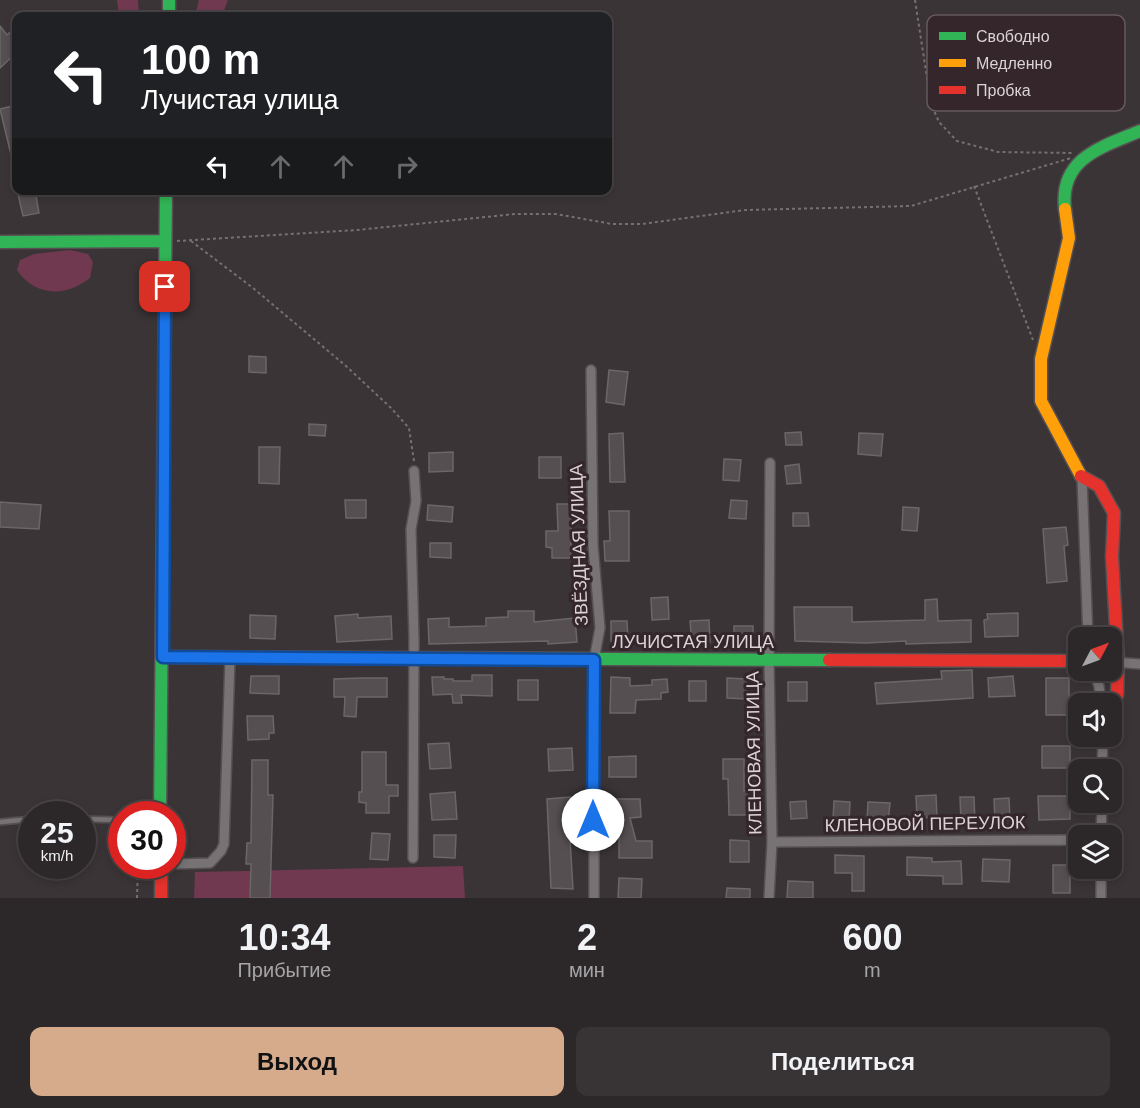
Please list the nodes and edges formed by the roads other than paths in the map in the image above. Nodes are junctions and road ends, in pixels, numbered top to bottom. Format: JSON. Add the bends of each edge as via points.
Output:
{"nodes":[{"id":1,"x":1140,"y":131,"type":"edge"},
{"id":2,"x":166,"y":195,"type":"edge"},
{"id":3,"x":165,"y":241,"type":"junction"},
{"id":4,"x":0,"y":242,"type":"edge"},
{"id":5,"x":591,"y":370,"type":"dead end"},
{"id":6,"x":770,"y":463,"type":"dead end"},
{"id":7,"x":414,"y":471,"type":"road end"},
{"id":8,"x":1082,"y":478,"type":"junction"},
{"id":9,"x":1088,"y":627,"type":"edge"},
{"id":10,"x":1114,"y":627,"type":"edge"},
{"id":11,"x":163,"y":657,"type":"junction"},
{"id":12,"x":230,"y":658,"type":"junction"},
{"id":13,"x":413,"y":658,"type":"junction"},
{"id":14,"x":594,"y":660,"type":"junction"},
{"id":15,"x":769,"y":660,"type":"junction"},
{"id":16,"x":1068,"y":661,"type":"edge"},
{"id":17,"x":1122,"y":663,"type":"edge"},
{"id":18,"x":1140,"y":664,"type":"edge"},
{"id":19,"x":160,"y":801,"type":"edge"},
{"id":20,"x":18,"y":820,"type":"edge"},
{"id":21,"x":0,"y":822,"type":"edge"},
{"id":22,"x":1068,"y":840,"type":"edge"},
{"id":23,"x":772,"y":842,"type":"junction"},
{"id":24,"x":413,"y":858,"type":"dead end"},
{"id":25,"x":186,"y":864,"type":"edge"},
{"id":26,"x":161,"y":879,"type":"edge"},
{"id":27,"x":1101,"y":879,"type":"edge"},
{"id":28,"x":160,"y":898,"type":"edge"},
{"id":29,"x":594,"y":898,"type":"edge"},
{"id":30,"x":769,"y":898,"type":"edge"},
{"id":31,"x":1101,"y":898,"type":"edge"}],
"edges":[{"from":1,"to":8,"type":"main road","via":[[1088,153],[1068,179],[1064,198],[1069,238],[1041,359],[1041,401]]},
{"from":2,"to":3,"type":"main road"},
{"from":3,"to":4,"type":"main road"},
{"from":3,"to":11,"type":"main road"},
{"from":5,"to":14,"type":"street","name":"ЗВЁЗДНАЯ УЛИЦА","via":[[593,545],[600,628]]},
{"from":6,"to":15,"type":"street","name":"КЛЕНОВАЯ УЛИЦА"},
{"from":7,"to":13,"type":"street"},
{"from":8,"to":9,"type":"street"},
{"from":8,"to":10,"type":"main road","via":[[1099,486],[1114,513]]},
{"from":11,"to":12,"type":"main road","name":"ЛУЧИСТАЯ УЛИЦА"},
{"from":11,"to":19,"type":"main road"},
{"from":12,"to":13,"type":"main road","name":"ЛУЧИСТАЯ УЛИЦА"},
{"from":12,"to":25,"type":"street","via":[[224,844],[210,863]]},
{"from":13,"to":14,"type":"main road","name":"ЛУЧИСТАЯ УЛИЦА"},
{"from":13,"to":24,"type":"street"},
{"from":14,"to":15,"type":"main road","name":"ЛУЧИСТАЯ УЛИЦА"},
{"from":14,"to":29,"type":"street","name":"ЗВЁЗДНАЯ УЛИЦА"},
{"from":15,"to":16,"type":"main road","name":"ЛУЧИСТАЯ УЛИЦА"},
{"from":15,"to":23,"type":"street","name":"КЛЕНОВАЯ УЛИЦА"},
{"from":17,"to":18,"type":"street"},
{"from":20,"to":21,"type":"lane"},
{"from":22,"to":23,"type":"street","name":"КЛЕНОВОЙ ПЕРЕУЛОК"},
{"from":23,"to":30,"type":"street","name":"КЛЕНОВАЯ УЛИЦА"},
{"from":26,"to":28,"type":"main road"},
{"from":27,"to":31,"type":"street"}]}
